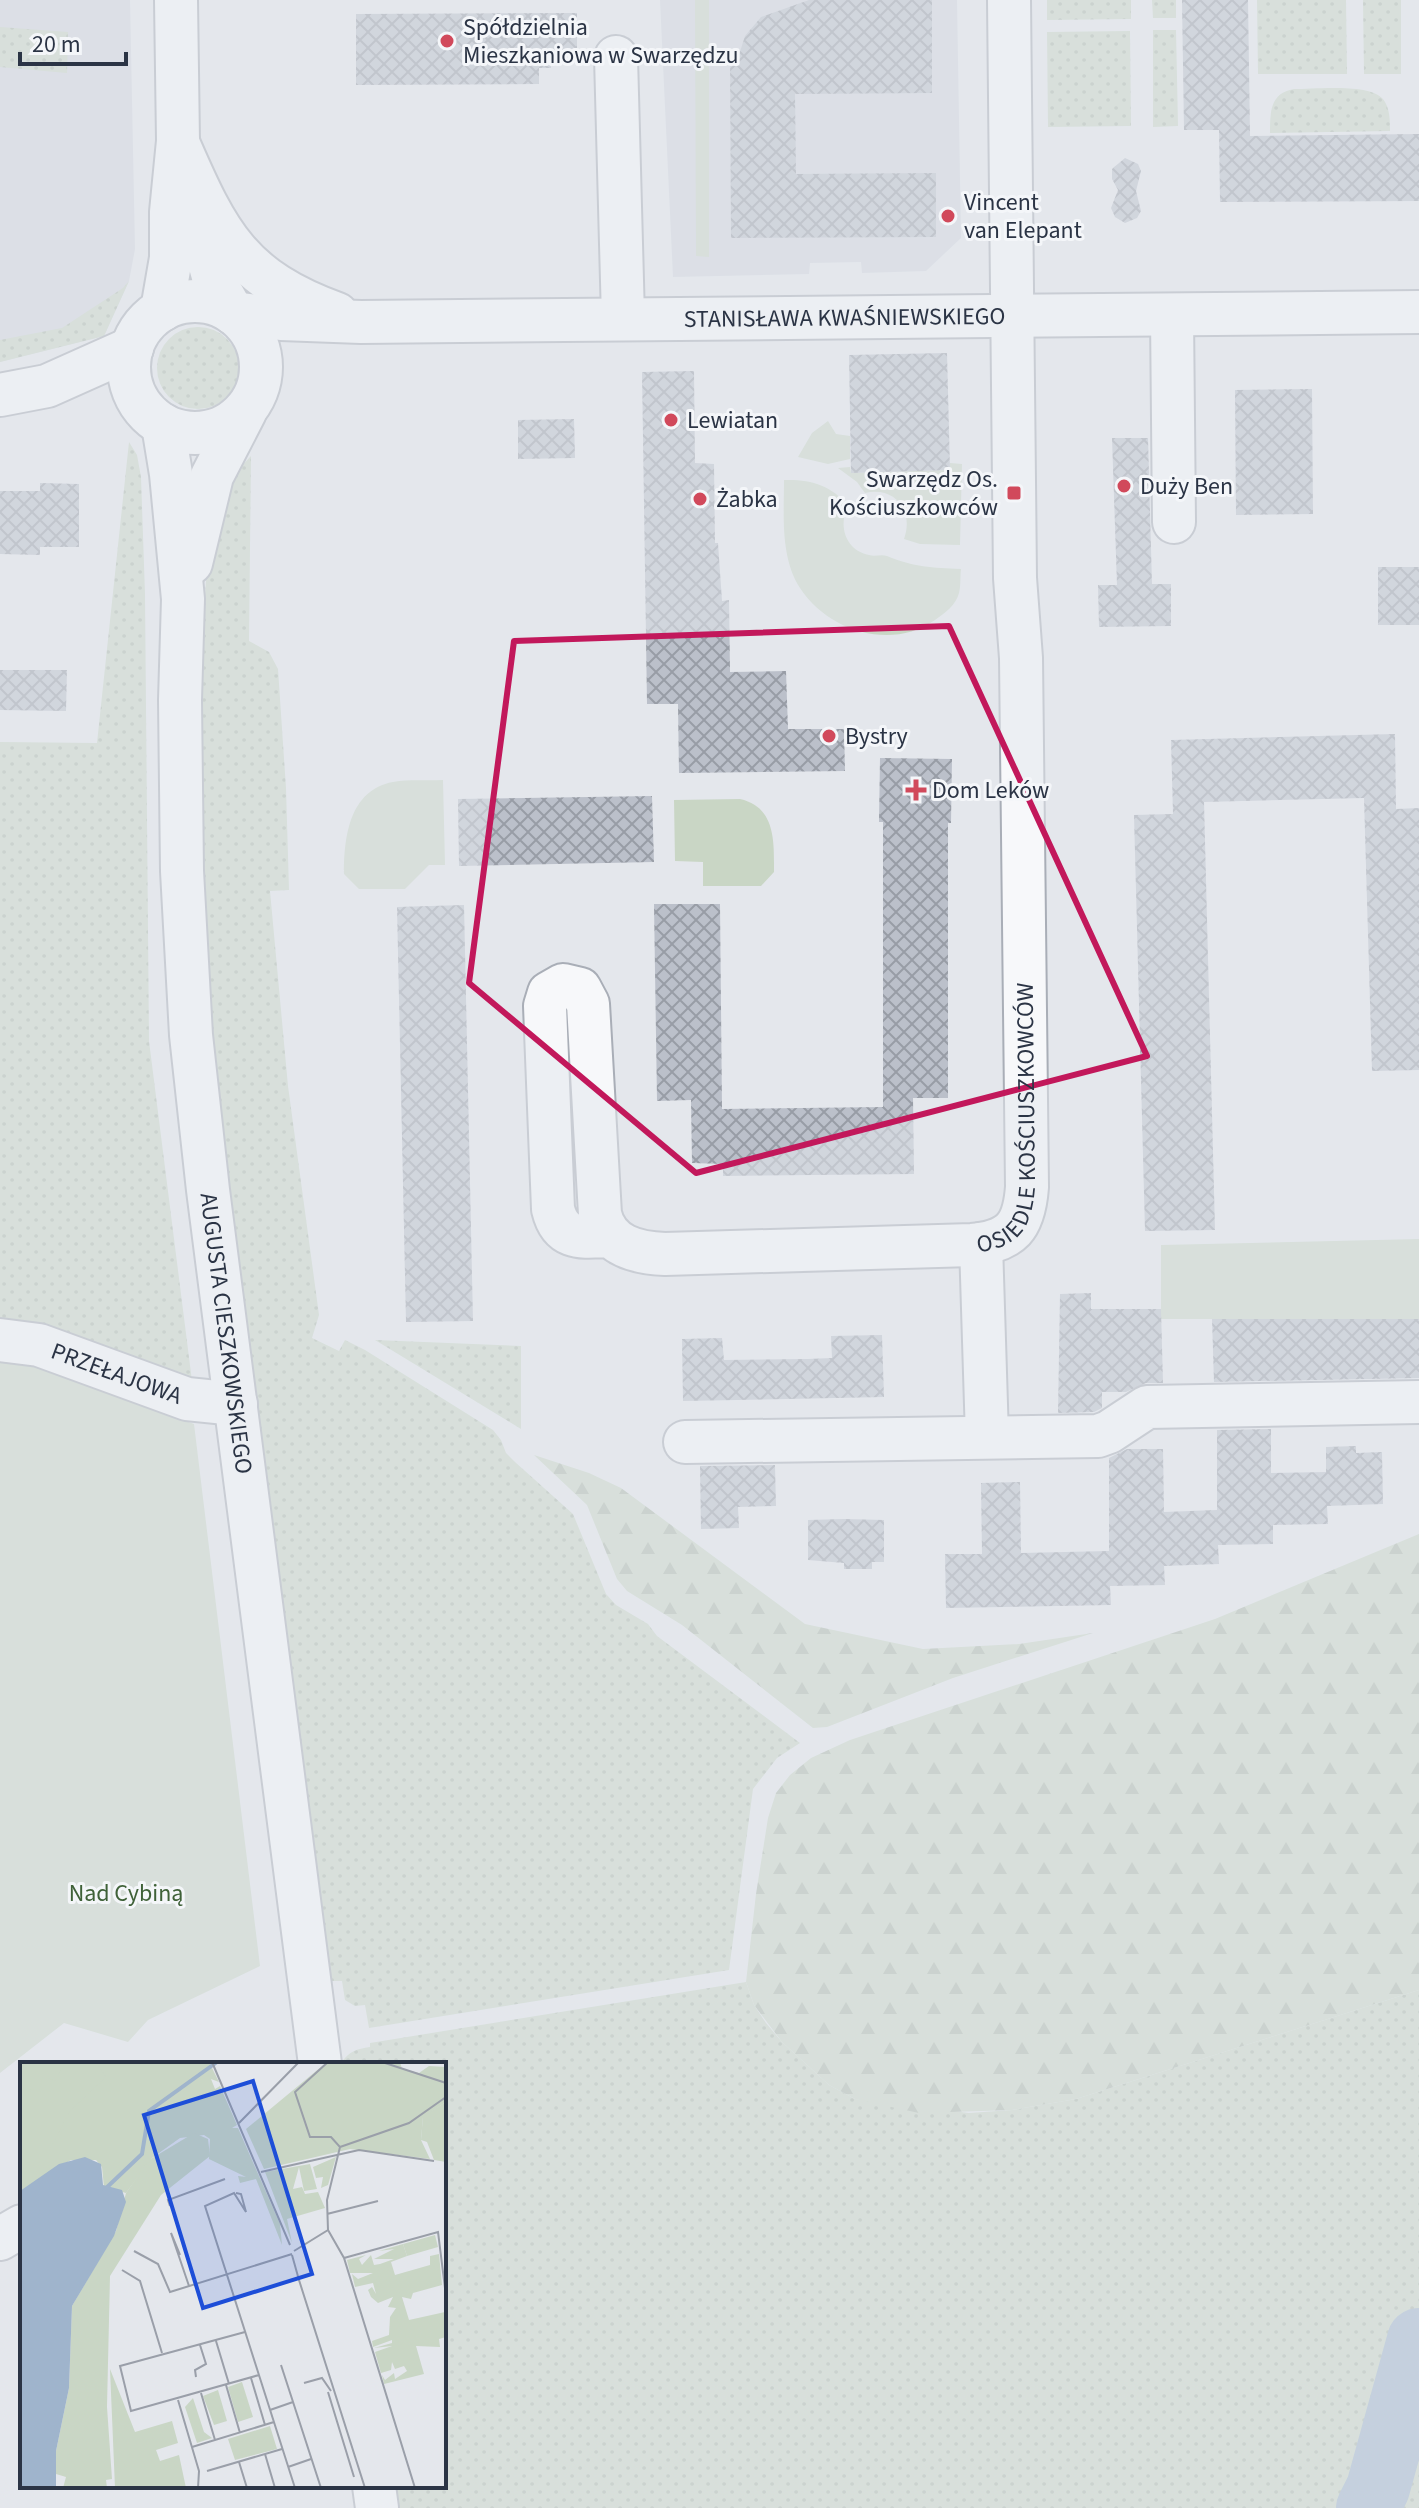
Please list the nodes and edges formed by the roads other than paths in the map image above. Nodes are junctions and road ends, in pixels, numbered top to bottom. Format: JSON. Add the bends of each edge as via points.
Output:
{"nodes":[{"id":1,"x":176,"y":0,"type":"edge"},
{"id":2,"x":1009,"y":0,"type":"edge"},
{"id":3,"x":616,"y":57,"type":"dead end"},
{"id":4,"x":178,"y":141,"type":"junction"},
{"id":5,"x":162,"y":310,"type":"junction"},
{"id":6,"x":1419,"y":312,"type":"edge"},
{"id":7,"x":233,"y":313,"type":"junction"},
{"id":8,"x":1172,"y":315,"type":"junction"},
{"id":9,"x":1011,"y":316,"type":"junction"},
{"id":10,"x":623,"y":318,"type":"junction"},
{"id":11,"x":361,"y":322,"type":"junction"},
{"id":12,"x":132,"y":348,"type":"junction"},
{"id":13,"x":47,"y":386,"type":"junction"},
{"id":14,"x":0,"y":395,"type":"edge"},
{"id":15,"x":252,"y":399,"type":"junction"},
{"id":16,"x":152,"y":414,"type":"junction"},
{"id":17,"x":1174,"y":522,"type":"dead end"},
{"id":18,"x":183,"y":599,"type":"junction"},
{"id":19,"x":611,"y":1236,"type":"junction"},
{"id":20,"x":981,"y":1244,"type":"junction"},
{"id":21,"x":0,"y":1340,"type":"edge"},
{"id":22,"x":1419,"y":1402,"type":"edge"},
{"id":23,"x":236,"y":1404,"type":"junction"},
{"id":24,"x":987,"y":1437,"type":"junction"},
{"id":25,"x":685,"y":1442,"type":"dead end"},
{"id":26,"x":320,"y":2062,"type":"edge"},
{"id":27,"x":20,"y":2227,"type":"edge"},
{"id":28,"x":0,"y":2239,"type":"edge"},
{"id":29,"x":374,"y":2488,"type":"edge"},
{"id":30,"x":377,"y":2508,"type":"edge"}],
"edges":[{"from":1,"to":4,"type":"street"},
{"from":2,"to":9,"type":"street","name":"STANISŁAWA KWAŚNIEWSKIEGO"},
{"from":3,"to":10,"type":"street"},
{"from":4,"to":5,"type":"street","via":[[171,258]]},
{"from":4,"to":7,"type":"street","via":[[209,267]]},
{"from":4,"to":11,"type":"street","via":[[212,217],[241,256],[290,293]]},
{"from":5,"to":7,"type":"street","via":[[198,301]]},
{"from":5,"to":12,"type":"street","via":[[143,326]]},
{"from":6,"to":8,"type":"street"},
{"from":7,"to":11,"type":"street","name":"STANISŁAWA KWAŚNIEWSKIEGO"},
{"from":7,"to":15,"type":"street","via":[[260,350],[262,376]]},
{"from":8,"to":9,"type":"street"},
{"from":8,"to":17,"type":"street"},
{"from":9,"to":10,"type":"street","name":"STANISŁAWA KWAŚNIEWSKIEGO"},
{"from":9,"to":20,"type":"street","name":"OSIEDLE KOŚCIUSZKOWCÓW","via":[[1027,1187],[1013,1232]]},
{"from":10,"to":11,"type":"street","name":"STANISŁAWA KWAŚNIEWSKIEGO"},
{"from":11,"to":15,"type":"street","name":"STANISŁAWA KWAŚNIEWSKIEGO","via":[[287,353]]},
{"from":12,"to":13,"type":"street"},
{"from":12,"to":16,"type":"street","via":[[130,376]]},
{"from":13,"to":14,"type":"street"},
{"from":13,"to":16,"type":"street","via":[[95,391]]},
{"from":15,"to":16,"type":"street","via":[[227,425],[206,433],[184,432]]},
{"from":15,"to":18,"type":"street","name":"AUGUSTA CIESZKOWSKIEGO","via":[[212,476]]},
{"from":16,"to":18,"type":"street","name":"AUGUSTA CIESZKOWSKIEGO","via":[[171,474]]},
{"from":18,"to":23,"type":"street","name":"AUGUSTA CIESZKOWSKIEGO","via":[[186,969]]},
{"from":19,"to":19,"type":"street","name":"OSIEDLE KOŚCIUSZKOWCÓW","via":[[600,1214],[588,1004],[580,989],[563,985],[549,993],[545,1006],[554,1214],[559,1227],[573,1235]]},
{"from":19,"to":20,"type":"street","name":"OSIEDLE KOŚCIUSZKOWCÓW","via":[[630,1249],[665,1254]]},
{"from":20,"to":24,"type":"street"},
{"from":21,"to":23,"type":"street","name":"PRZEŁAJOWA","via":[[39,1345],[187,1399]]},
{"from":22,"to":24,"type":"street","via":[[1147,1407],[1102,1435]]},
{"from":23,"to":26,"type":"street","name":"AUGUSTA CIESZKOWSKIEGO"},
{"from":24,"to":25,"type":"street"},
{"from":27,"to":28,"type":"street"},
{"from":29,"to":30,"type":"street"}]}
